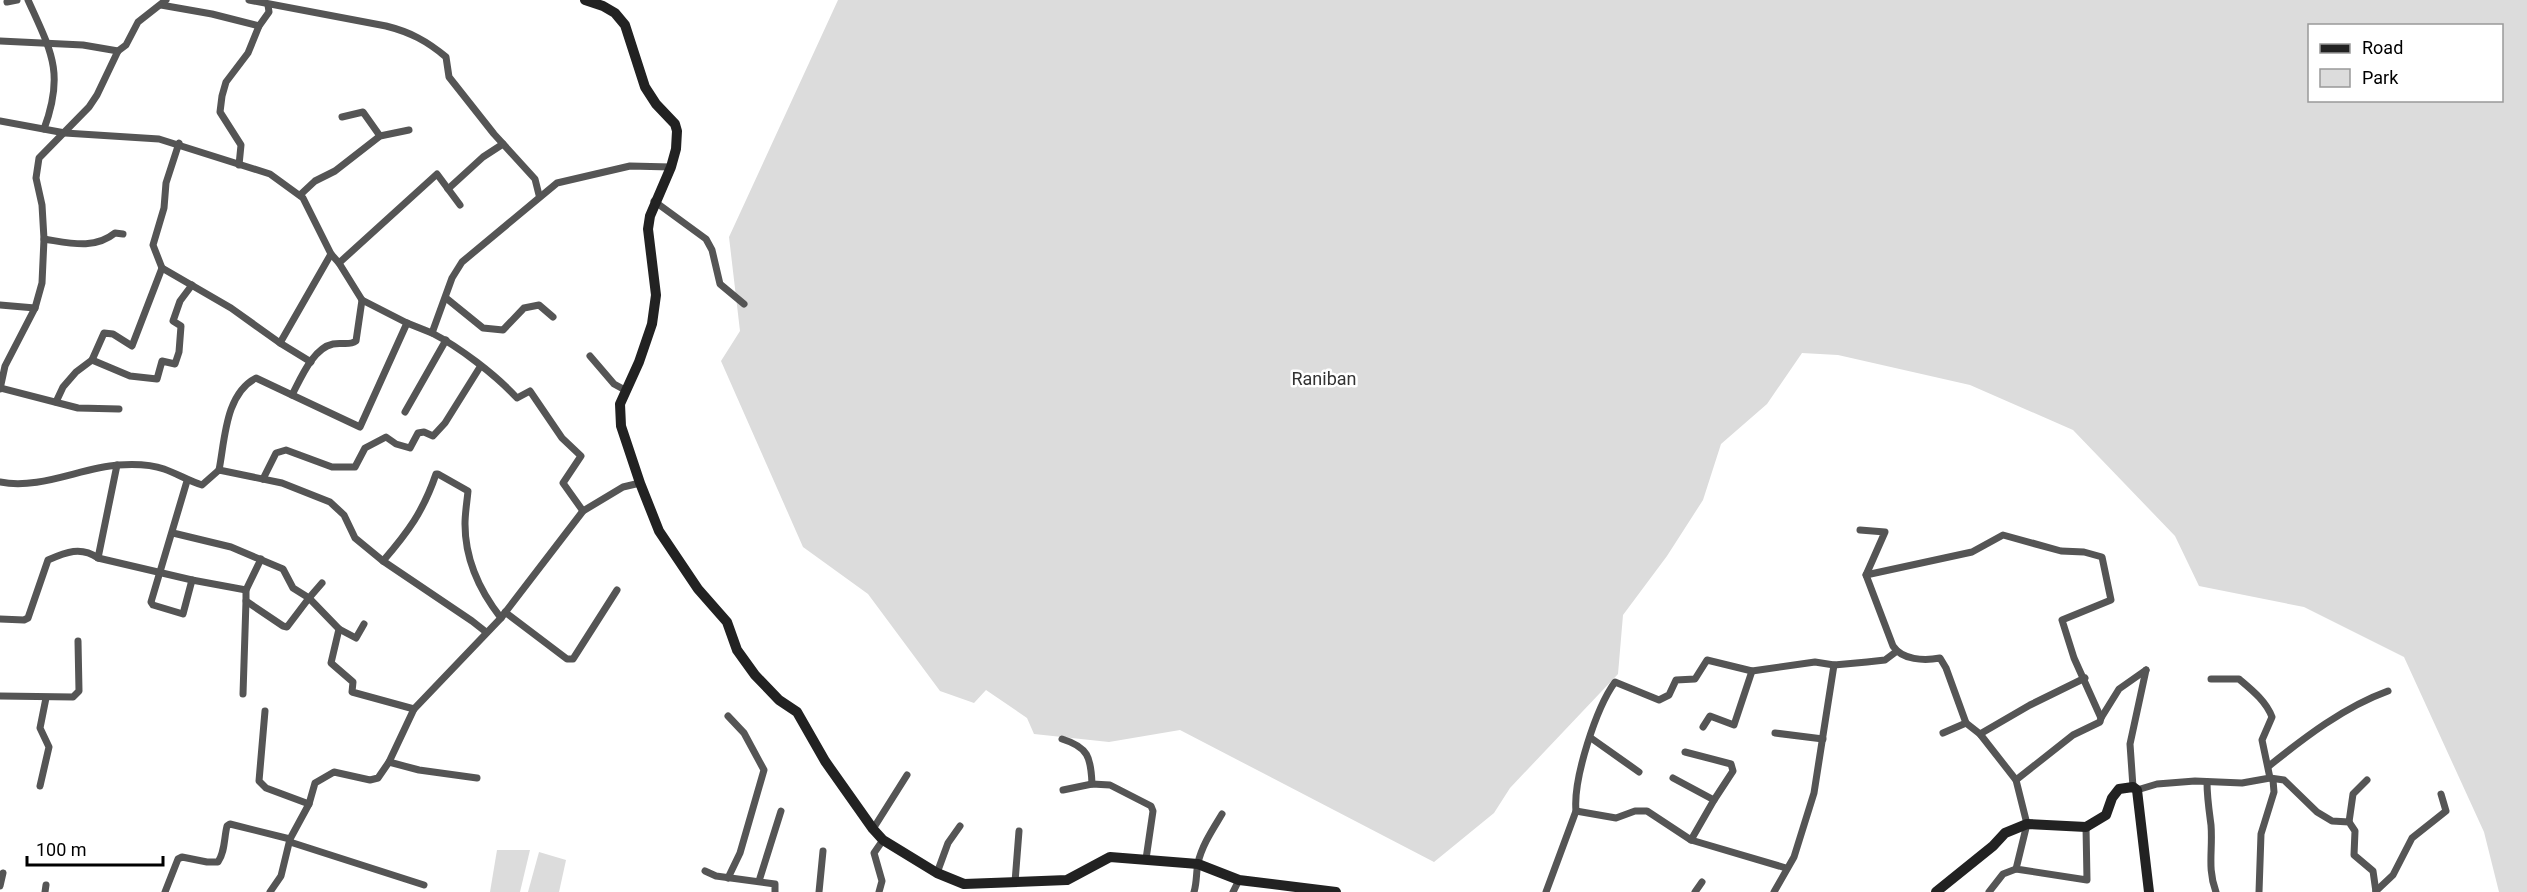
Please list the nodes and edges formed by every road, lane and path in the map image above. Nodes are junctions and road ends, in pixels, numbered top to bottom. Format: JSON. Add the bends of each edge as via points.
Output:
{"nodes":[{"id":1,"x":17,"y":0,"type":"edge"},
{"id":2,"x":28,"y":0,"type":"edge"},
{"id":3,"x":249,"y":0,"type":"edge"},
{"id":4,"x":585,"y":0,"type":"edge"},
{"id":5,"x":7,"y":2,"type":"dead end"},
{"id":6,"x":163,"y":3,"type":"edge"},
{"id":7,"x":268,"y":5,"type":"junction"},
{"id":8,"x":259,"y":26,"type":"junction"},
{"id":9,"x":0,"y":41,"type":"edge"},
{"id":10,"x":48,"y":44,"type":"junction"},
{"id":11,"x":118,"y":51,"type":"junction"},
{"id":12,"x":342,"y":117,"type":"dead end"},
{"id":13,"x":0,"y":122,"type":"edge"},
{"id":14,"x":44,"y":129,"type":"junction"},
{"id":15,"x":409,"y":130,"type":"dead end"},
{"id":16,"x":65,"y":133,"type":"junction"},
{"id":17,"x":380,"y":136,"type":"junction"},
{"id":18,"x":179,"y":143,"type":"junction"},
{"id":19,"x":503,"y":144,"type":"junction"},
{"id":20,"x":239,"y":165,"type":"junction"},
{"id":21,"x":671,"y":167,"type":"junction"},
{"id":22,"x":448,"y":189,"type":"junction"},
{"id":23,"x":300,"y":195,"type":"junction"},
{"id":24,"x":540,"y":195,"type":"junction"},
{"id":25,"x":654,"y":201,"type":"junction"},
{"id":26,"x":460,"y":205,"type":"dead end"},
{"id":27,"x":123,"y":234,"type":"dead end"},
{"id":28,"x":44,"y":239,"type":"junction"},
{"id":29,"x":332,"y":254,"type":"junction"},
{"id":30,"x":339,"y":263,"type":"junction"},
{"id":31,"x":162,"y":268,"type":"junction"},
{"id":32,"x":192,"y":285,"type":"junction"},
{"id":33,"x":446,"y":298,"type":"junction"},
{"id":34,"x":362,"y":300,"type":"junction"},
{"id":35,"x":744,"y":304,"type":"dead end"},
{"id":36,"x":0,"y":305,"type":"edge"},
{"id":37,"x":35,"y":308,"type":"junction"},
{"id":38,"x":554,"y":316,"type":"dead end"},
{"id":39,"x":407,"y":323,"type":"junction"},
{"id":40,"x":432,"y":333,"type":"junction"},
{"id":41,"x":446,"y":340,"type":"junction"},
{"id":42,"x":280,"y":343,"type":"junction"},
{"id":43,"x":590,"y":356,"type":"dead end"},
{"id":44,"x":92,"y":360,"type":"junction"},
{"id":45,"x":311,"y":362,"type":"junction"},
{"id":46,"x":480,"y":367,"type":"junction"},
{"id":47,"x":0,"y":389,"type":"edge"},
{"id":48,"x":625,"y":390,"type":"junction"},
{"id":49,"x":292,"y":395,"type":"junction"},
{"id":50,"x":56,"y":402,"type":"junction"},
{"id":51,"x":119,"y":409,"type":"dead end"},
{"id":52,"x":405,"y":412,"type":"dead end"},
{"id":53,"x":117,"y":465,"type":"junction"},
{"id":54,"x":219,"y":470,"type":"junction"},
{"id":55,"x":263,"y":479,"type":"junction"},
{"id":56,"x":187,"y":481,"type":"junction"},
{"id":57,"x":0,"y":482,"type":"edge"},
{"id":58,"x":640,"y":483,"type":"junction"},
{"id":59,"x":583,"y":511,"type":"junction"},
{"id":60,"x":1860,"y":530,"type":"dead end"},
{"id":61,"x":173,"y":533,"type":"junction"},
{"id":62,"x":98,"y":558,"type":"junction"},
{"id":63,"x":261,"y":559,"type":"junction"},
{"id":64,"x":382,"y":561,"type":"junction"},
{"id":65,"x":160,"y":571,"type":"junction"},
{"id":66,"x":1866,"y":575,"type":"junction"},
{"id":67,"x":192,"y":580,"type":"junction"},
{"id":68,"x":322,"y":583,"type":"dead end"},
{"id":69,"x":246,"y":590,"type":"junction"},
{"id":70,"x":617,"y":590,"type":"dead end"},
{"id":71,"x":309,"y":598,"type":"junction"},
{"id":72,"x":246,"y":601,"type":"junction"},
{"id":73,"x":503,"y":615,"type":"junction"},
{"id":74,"x":0,"y":619,"type":"edge"},
{"id":75,"x":364,"y":624,"type":"dead end"},
{"id":76,"x":339,"y":629,"type":"junction"},
{"id":77,"x":486,"y":632,"type":"junction"},
{"id":78,"x":78,"y":640,"type":"dead end"},
{"id":79,"x":1897,"y":651,"type":"junction"},
{"id":80,"x":1834,"y":665,"type":"junction"},
{"id":81,"x":1752,"y":671,"type":"junction"},
{"id":82,"x":2085,"y":678,"type":"junction"},
{"id":83,"x":2211,"y":679,"type":"dead end"},
{"id":84,"x":2388,"y":691,"type":"dead end"},
{"id":85,"x":243,"y":694,"type":"dead end"},
{"id":86,"x":0,"y":696,"type":"edge"},
{"id":87,"x":46,"y":698,"type":"junction"},
{"id":88,"x":414,"y":709,"type":"junction"},
{"id":89,"x":265,"y":711,"type":"dead end"},
{"id":90,"x":728,"y":716,"type":"dead end"},
{"id":91,"x":2101,"y":718,"type":"junction"},
{"id":92,"x":1966,"y":723,"type":"junction"},
{"id":93,"x":1703,"y":727,"type":"dead end"},
{"id":94,"x":1775,"y":733,"type":"dead end"},
{"id":95,"x":1943,"y":733,"type":"dead end"},
{"id":96,"x":1980,"y":734,"type":"junction"},
{"id":97,"x":1591,"y":738,"type":"junction"},
{"id":98,"x":1062,"y":739,"type":"dead end"},
{"id":99,"x":1823,"y":739,"type":"junction"},
{"id":100,"x":1685,"y":752,"type":"dead end"},
{"id":101,"x":389,"y":762,"type":"junction"},
{"id":102,"x":2269,"y":766,"type":"junction"},
{"id":103,"x":1639,"y":772,"type":"dead end"},
{"id":104,"x":907,"y":775,"type":"dead end"},
{"id":105,"x":477,"y":778,"type":"dead end"},
{"id":106,"x":1673,"y":778,"type":"dead end"},
{"id":107,"x":2271,"y":779,"type":"junction"},
{"id":108,"x":2016,"y":780,"type":"junction"},
{"id":109,"x":2367,"y":780,"type":"dead end"},
{"id":110,"x":2207,"y":782,"type":"junction"},
{"id":111,"x":1092,"y":784,"type":"junction"},
{"id":112,"x":40,"y":786,"type":"dead end"},
{"id":113,"x":2135,"y":788,"type":"junction"},
{"id":114,"x":1064,"y":790,"type":"dead end"},
{"id":115,"x":2441,"y":794,"type":"dead end"},
{"id":116,"x":1714,"y":800,"type":"junction"},
{"id":117,"x":309,"y":804,"type":"junction"},
{"id":118,"x":781,"y":811,"type":"dead end"},
{"id":119,"x":1576,"y":811,"type":"junction"},
{"id":120,"x":1222,"y":814,"type":"dead end"},
{"id":121,"x":2349,"y":822,"type":"junction"},
{"id":122,"x":2027,"y":824,"type":"junction"},
{"id":123,"x":960,"y":826,"type":"dead end"},
{"id":124,"x":2086,"y":827,"type":"junction"},
{"id":125,"x":873,"y":829,"type":"junction"},
{"id":126,"x":1019,"y":831,"type":"dead end"},
{"id":127,"x":290,"y":840,"type":"junction"},
{"id":128,"x":883,"y":840,"type":"junction"},
{"id":129,"x":1691,"y":840,"type":"junction"},
{"id":130,"x":823,"y":851,"type":"dead end"},
{"id":131,"x":1146,"y":859,"type":"junction"},
{"id":132,"x":1198,"y":864,"type":"junction"},
{"id":133,"x":1786,"y":868,"type":"junction"},
{"id":134,"x":2016,"y":869,"type":"junction"},
{"id":135,"x":705,"y":872,"type":"dead end"},
{"id":136,"x":3,"y":873,"type":"dead end"},
{"id":137,"x":937,"y":873,"type":"junction"},
{"id":138,"x":728,"y":878,"type":"junction"},
{"id":139,"x":1239,"y":880,"type":"junction"},
{"id":140,"x":759,"y":882,"type":"junction"},
{"id":141,"x":1015,"y":882,"type":"junction"},
{"id":142,"x":1702,"y":882,"type":"dead end"},
{"id":143,"x":0,"y":885,"type":"edge"},
{"id":144,"x":424,"y":885,"type":"dead end"},
{"id":145,"x":990,"y":888,"type":"edge"},
{"id":146,"x":1547,"y":889,"type":"edge"},
{"id":147,"x":165,"y":892,"type":"edge"},
{"id":148,"x":270,"y":892,"type":"edge"},
{"id":149,"x":775,"y":892,"type":"edge"},
{"id":150,"x":819,"y":892,"type":"edge"},
{"id":151,"x":879,"y":892,"type":"edge"},
{"id":152,"x":1194,"y":892,"type":"edge"},
{"id":153,"x":1233,"y":892,"type":"edge"},
{"id":154,"x":1336,"y":892,"type":"edge"},
{"id":155,"x":1555,"y":892,"type":"edge"},
{"id":156,"x":1695,"y":892,"type":"edge"},
{"id":157,"x":1774,"y":892,"type":"edge"},
{"id":158,"x":1936,"y":892,"type":"edge"},
{"id":159,"x":1990,"y":892,"type":"edge"},
{"id":160,"x":2149,"y":892,"type":"edge"},
{"id":161,"x":2216,"y":892,"type":"edge"},
{"id":162,"x":2259,"y":892,"type":"edge"},
{"id":163,"x":2376,"y":892,"type":"edge"}],
"edges":[{"from":1,"to":5,"type":"street"},
{"from":2,"to":10,"type":"street"},
{"from":3,"to":7,"type":"street"},
{"from":4,"to":21,"type":"street","via":[[615,13],[625,25],[645,87],[677,130]]},
{"from":6,"to":8,"type":"street"},
{"from":6,"to":11,"type":"street","via":[[138,22],[126,45]]},
{"from":7,"to":8,"type":"street"},
{"from":7,"to":19,"type":"street","via":[[386,26],[429,42],[446,57],[449,77]]},
{"from":8,"to":20,"type":"street","via":[[248,53],[226,82],[222,96],[220,112],[241,145]]},
{"from":9,"to":10,"type":"street"},
{"from":10,"to":11,"type":"street"},
{"from":10,"to":14,"type":"street","via":[[55,75],[53,104]]},
{"from":11,"to":16,"type":"street","via":[[97,95]]},
{"from":12,"to":17,"type":"street","via":[[363,112]]},
{"from":13,"to":14,"type":"street"},
{"from":14,"to":16,"type":"street"},
{"from":15,"to":17,"type":"street"},
{"from":16,"to":18,"type":"street"},
{"from":16,"to":28,"type":"street","via":[[39,158],[36,178]]},
{"from":17,"to":23,"type":"street"},
{"from":18,"to":20,"type":"street"},
{"from":18,"to":31,"type":"street","via":[[153,245]]},
{"from":19,"to":22,"type":"street"},
{"from":19,"to":24,"type":"street","via":[[535,179]]},
{"from":20,"to":23,"type":"street","via":[[270,174]]},
{"from":21,"to":24,"type":"street","via":[[630,166],[557,183]]},
{"from":21,"to":25,"type":"street"},
{"from":22,"to":26,"type":"street"},
{"from":22,"to":30,"type":"street","via":[[437,174]]},
{"from":23,"to":29,"type":"street"},
{"from":24,"to":33,"type":"street","via":[[462,262]]},
{"from":25,"to":35,"type":"street","via":[[706,240],[720,284]]},
{"from":25,"to":48,"type":"street","via":[[648,229],[656,295],[652,324]]},
{"from":27,"to":28,"type":"street","via":[[115,233],[106,240],[86,245]]},
{"from":28,"to":37,"type":"street","via":[[42,283]]},
{"from":29,"to":30,"type":"street"},
{"from":29,"to":42,"type":"street"},
{"from":30,"to":34,"type":"street"},
{"from":31,"to":32,"type":"street"},
{"from":31,"to":44,"type":"street","via":[[132,346],[104,333]]},
{"from":32,"to":42,"type":"street"},
{"from":32,"to":44,"type":"street","via":[[180,301],[174,319],[181,327],[175,364],[162,361],[157,379],[130,376]]},
{"from":33,"to":38,"type":"street","via":[[483,328],[502,330],[524,308],[539,305]]},
{"from":33,"to":40,"type":"street"},
{"from":34,"to":39,"type":"street"},
{"from":34,"to":45,"type":"street","via":[[356,341],[326,346]]},
{"from":36,"to":37,"type":"street"},
{"from":37,"to":47,"type":"street","via":[[4,366]]},
{"from":39,"to":40,"type":"street"},
{"from":39,"to":49,"type":"street","via":[[360,427]]},
{"from":40,"to":41,"type":"street"},
{"from":41,"to":46,"type":"street"},
{"from":41,"to":52,"type":"street"},
{"from":42,"to":45,"type":"street"},
{"from":43,"to":48,"type":"street","via":[[614,384]]},
{"from":44,"to":50,"type":"street","via":[[63,387]]},
{"from":45,"to":49,"type":"street"},
{"from":46,"to":55,"type":"street","via":[[446,423],[433,436],[418,433],[410,448],[386,437],[365,448],[355,467],[332,467],[286,450],[276,453]]},
{"from":46,"to":59,"type":"street","via":[[517,398],[530,391],[562,438],[581,456],[562,483]]},
{"from":47,"to":50,"type":"street"},
{"from":48,"to":58,"type":"street","via":[[620,404],[621,426]]},
{"from":49,"to":54,"type":"street","via":[[256,378],[239,391],[231,409]]},
{"from":50,"to":51,"type":"street","via":[[78,408]]},
{"from":53,"to":56,"type":"street","via":[[164,469]]},
{"from":53,"to":57,"type":"street","via":[[29,483]]},
{"from":53,"to":62,"type":"street"},
{"from":54,"to":55,"type":"street"},
{"from":54,"to":56,"type":"street","via":[[202,485]]},
{"from":55,"to":64,"type":"street","via":[[330,502],[344,515],[355,538]]},
{"from":56,"to":61,"type":"street"},
{"from":58,"to":59,"type":"street","via":[[623,487]]},
{"from":58,"to":125,"type":"street","via":[[659,531],[698,589],[727,622],[737,650],[779,700],[797,712],[825,761]]},
{"from":59,"to":73,"type":"street"},
{"from":60,"to":66,"type":"street","via":[[1885,532]]},
{"from":61,"to":63,"type":"street","via":[[231,547]]},
{"from":61,"to":65,"type":"street"},
{"from":62,"to":65,"type":"street"},
{"from":62,"to":74,"type":"street","via":[[81,550],[48,560],[28,618]]},
{"from":63,"to":69,"type":"street"},
{"from":63,"to":71,"type":"street","via":[[283,569],[293,588]]},
{"from":64,"to":73,"type":"street","via":[[410,531],[438,474],[468,491],[467,554],[484,597]]},
{"from":64,"to":77,"type":"street"},
{"from":65,"to":67,"type":"street"},
{"from":65,"to":67,"type":"street","via":[[151,602],[172,611],[183,614]]},
{"from":66,"to":79,"type":"street"},
{"from":66,"to":82,"type":"street","via":[[1972,552],[2003,535],[2061,551],[2102,557],[2111,600],[2062,620]]},
{"from":67,"to":69,"type":"street"},
{"from":68,"to":71,"type":"street"},
{"from":69,"to":72,"type":"street"},
{"from":70,"to":73,"type":"street","via":[[573,659],[567,659]]},
{"from":71,"to":72,"type":"street","via":[[287,627]]},
{"from":71,"to":76,"type":"street"},
{"from":72,"to":85,"type":"street"},
{"from":73,"to":77,"type":"street"},
{"from":75,"to":76,"type":"street","via":[[356,638]]},
{"from":76,"to":88,"type":"street","via":[[330,663],[353,682],[352,692]]},
{"from":77,"to":88,"type":"street"},
{"from":78,"to":87,"type":"street","via":[[79,691],[73,697]]},
{"from":79,"to":80,"type":"street","via":[[1885,660]]},
{"from":79,"to":92,"type":"street","via":[[1923,661],[1940,658]]},
{"from":80,"to":81,"type":"street","via":[[1815,662]]},
{"from":80,"to":99,"type":"street"},
{"from":81,"to":93,"type":"street","via":[[1734,724],[1710,716]]},
{"from":81,"to":97,"type":"street","via":[[1707,660],[1695,679],[1676,680],[1669,696],[1659,700],[1615,682],[1607,693]]},
{"from":82,"to":91,"type":"street"},
{"from":82,"to":96,"type":"street"},
{"from":83,"to":102,"type":"street","via":[[2239,679],[2270,710],[2272,717],[2262,740]]},
{"from":84,"to":102,"type":"street","via":[[2365,699],[2301,740]]},
{"from":86,"to":87,"type":"street"},
{"from":87,"to":112,"type":"street","via":[[40,728],[49,747]]},
{"from":88,"to":101,"type":"street"},
{"from":89,"to":117,"type":"street","via":[[259,781],[266,788]]},
{"from":90,"to":138,"type":"street","via":[[744,733],[764,770],[740,853]]},
{"from":91,"to":108,"type":"street"},
{"from":91,"to":113,"type":"street","via":[[2119,689],[2146,669],[2130,744]]},
{"from":92,"to":95,"type":"street"},
{"from":92,"to":96,"type":"street"},
{"from":94,"to":99,"type":"street"},
{"from":96,"to":108,"type":"street"},
{"from":97,"to":103,"type":"street"},
{"from":97,"to":119,"type":"street","via":[[1582,758]]},
{"from":98,"to":111,"type":"street","via":[[1078,744],[1084,751],[1091,765]]},
{"from":99,"to":133,"type":"street","via":[[1814,793],[1794,857]]},
{"from":100,"to":116,"type":"street","via":[[1731,764],[1733,771]]},
{"from":101,"to":105,"type":"street"},
{"from":101,"to":117,"type":"street","via":[[375,780],[342,772],[327,775],[315,783]]},
{"from":102,"to":107,"type":"street"},
{"from":104,"to":125,"type":"street"},
{"from":106,"to":116,"type":"street"},
{"from":107,"to":110,"type":"street"},
{"from":107,"to":121,"type":"street","via":[[2284,780],[2332,821]]},
{"from":107,"to":162,"type":"street","via":[[2274,792],[2261,834]]},
{"from":108,"to":122,"type":"street"},
{"from":109,"to":121,"type":"street","via":[[2353,794]]},
{"from":110,"to":113,"type":"street"},
{"from":110,"to":161,"type":"street","via":[[2210,875]]},
{"from":111,"to":114,"type":"street"},
{"from":111,"to":131,"type":"street","via":[[1116,787],[1151,806]]},
{"from":113,"to":124,"type":"street","via":[[2119,789],[2106,815]]},
{"from":113,"to":160,"type":"street"},
{"from":115,"to":163,"type":"street","via":[[2446,811],[2412,838],[2393,875]]},
{"from":116,"to":129,"type":"street"},
{"from":117,"to":127,"type":"street"},
{"from":118,"to":140,"type":"street"},
{"from":119,"to":129,"type":"street","via":[[1616,818],[1647,811]]},
{"from":119,"to":146,"type":"street"},
{"from":120,"to":132,"type":"street"},
{"from":121,"to":163,"type":"street","via":[[2355,831],[2354,855],[2373,872]]},
{"from":122,"to":124,"type":"street"},
{"from":122,"to":134,"type":"street"},
{"from":122,"to":158,"type":"street","via":[[2005,833]]},
{"from":123,"to":137,"type":"street","via":[[948,843]]},
{"from":124,"to":134,"type":"street","via":[[2087,880]]},
{"from":125,"to":128,"type":"street"},
{"from":126,"to":141,"type":"street"},
{"from":127,"to":144,"type":"street"},
{"from":127,"to":147,"type":"street","via":[[230,824],[218,862],[178,859]]},
{"from":127,"to":148,"type":"street","via":[[281,876]]},
{"from":128,"to":137,"type":"street"},
{"from":128,"to":151,"type":"street","via":[[874,853],[882,881]]},
{"from":129,"to":133,"type":"street"},
{"from":130,"to":150,"type":"street"},
{"from":131,"to":132,"type":"street"},
{"from":131,"to":141,"type":"street","via":[[1110,857],[1067,880]]},
{"from":132,"to":139,"type":"street"},
{"from":132,"to":152,"type":"street"},
{"from":133,"to":157,"type":"street"},
{"from":134,"to":159,"type":"street","via":[[2003,874]]},
{"from":135,"to":138,"type":"street"},
{"from":136,"to":143,"type":"street"},
{"from":137,"to":145,"type":"street","via":[[964,884]]},
{"from":138,"to":140,"type":"street"},
{"from":139,"to":153,"type":"street"},
{"from":139,"to":154,"type":"street"},
{"from":140,"to":149,"type":"street","via":[[775,884]]},
{"from":141,"to":145,"type":"street"},
{"from":142,"to":156,"type":"street"},
{"from":146,"to":155,"type":"street"}]}
